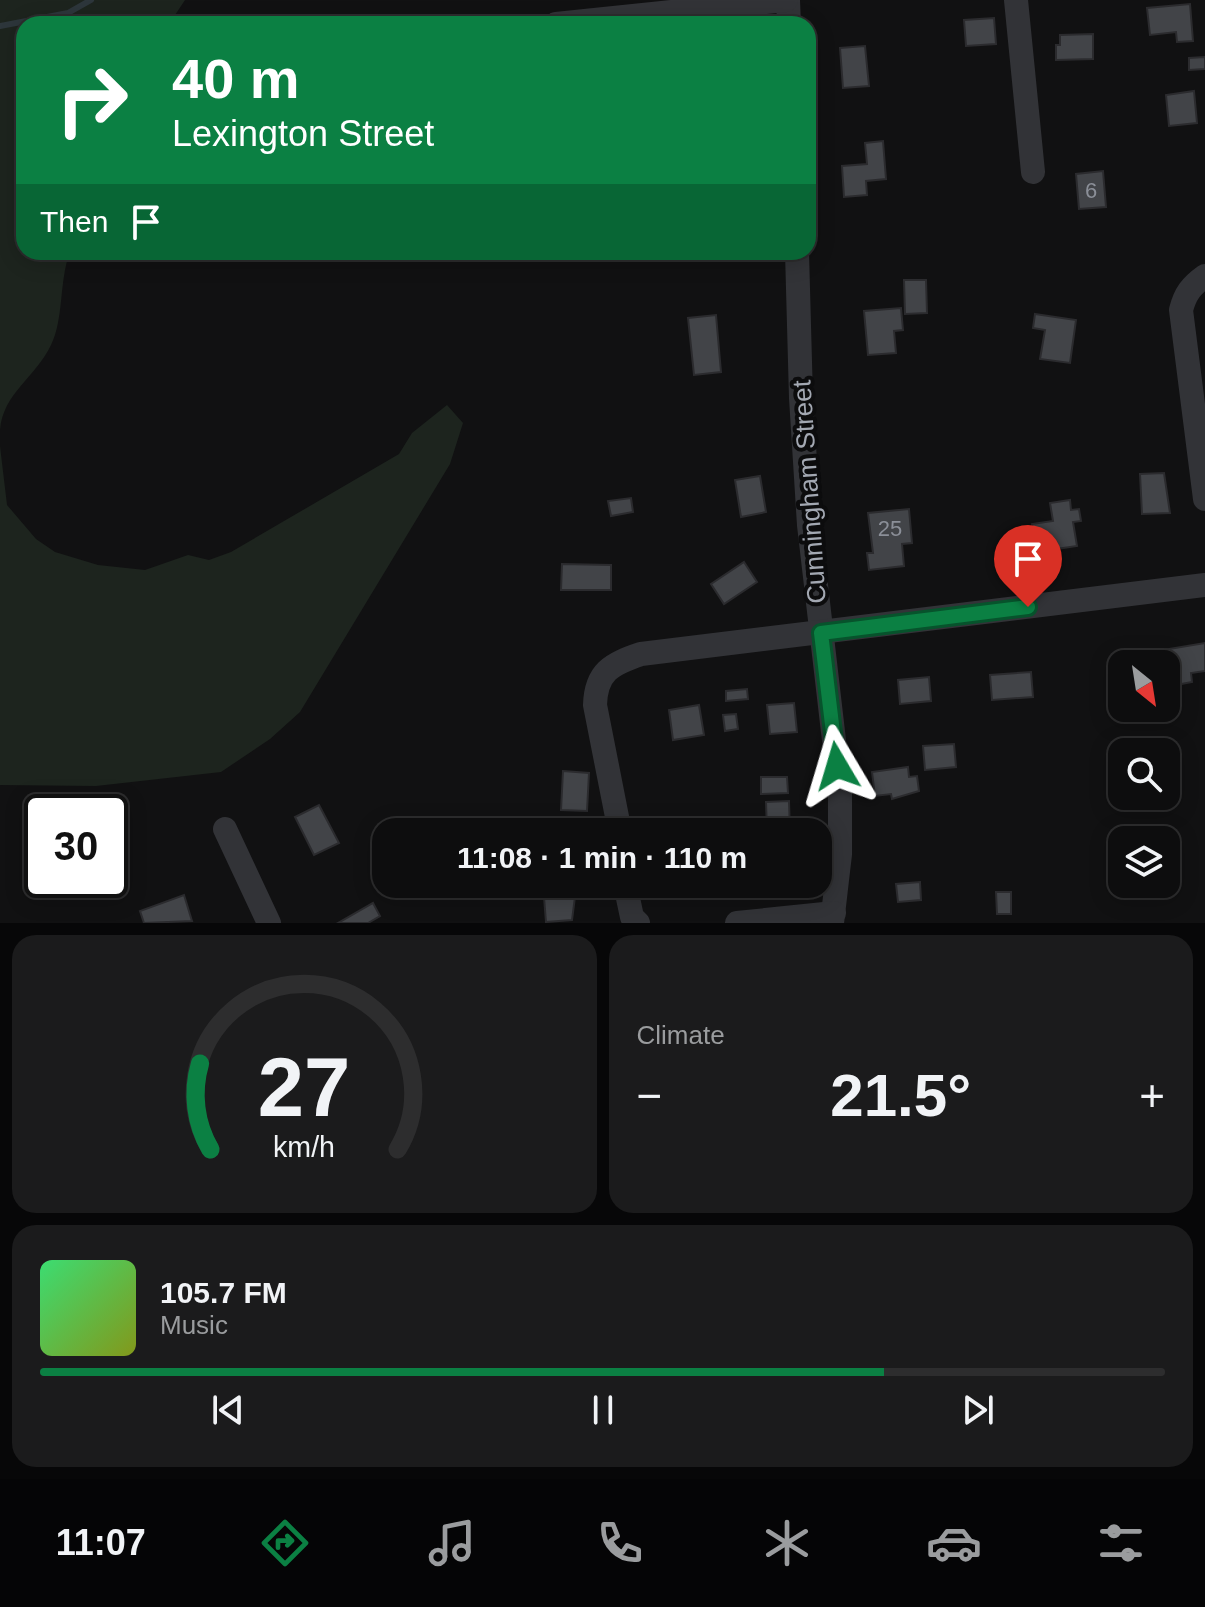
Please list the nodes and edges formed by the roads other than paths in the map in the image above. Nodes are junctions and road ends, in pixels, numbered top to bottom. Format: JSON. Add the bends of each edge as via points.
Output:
{"nodes":[{"id":1,"x":787,"y":0,"type":"edge"},
{"id":2,"x":1016,"y":0,"type":"edge"},
{"id":3,"x":633,"y":16,"type":"edge"},
{"id":4,"x":1033,"y":172,"type":"dead end"},
{"id":5,"x":797,"y":260,"type":"edge"},
{"id":6,"x":1199,"y":280,"type":"edge"},
{"id":7,"x":1205,"y":499,"type":"edge"},
{"id":8,"x":1205,"y":585,"type":"edge"},
{"id":9,"x":821,"y":633,"type":"junction"},
{"id":10,"x":617,"y":818,"type":"edge"},
{"id":11,"x":225,"y":829,"type":"dead end"},
{"id":12,"x":628,"y":898,"type":"edge"},
{"id":13,"x":833,"y":918,"type":"edge"},
{"id":14,"x":269,"y":923,"type":"edge"},
{"id":15,"x":638,"y":923,"type":"edge"},
{"id":16,"x":737,"y":923,"type":"edge"}],
"edges":[{"from":1,"to":3,"type":"street"},
{"from":2,"to":4,"type":"street"},
{"from":5,"to":9,"type":"street","name":"Cunningham Street","via":[[804,446]]},
{"from":6,"to":7,"type":"street","via":[[1184,297],[1181,310]]},
{"from":8,"to":9,"type":"street"},
{"from":9,"to":10,"type":"street","via":[[641,654],[607,670],[596,686],[595,705]]},
{"from":9,"to":13,"type":"street","name":"Cunningham Street","via":[[840,792]]},
{"from":11,"to":14,"type":"street"},
{"from":12,"to":15,"type":"street"},
{"from":13,"to":16,"type":"street"}]}
